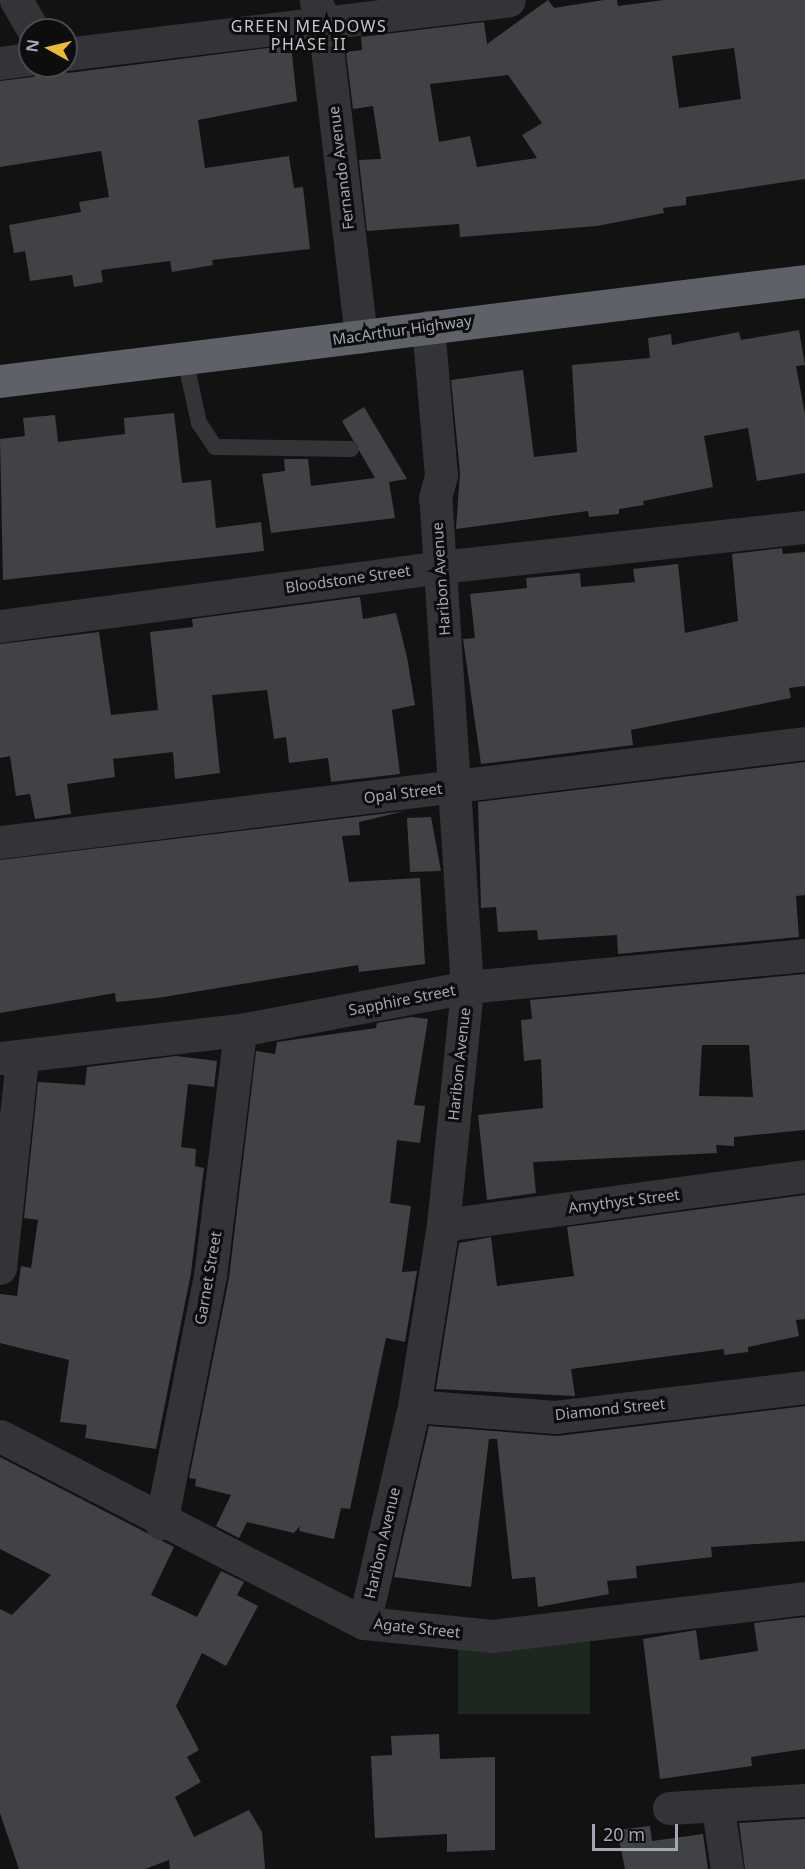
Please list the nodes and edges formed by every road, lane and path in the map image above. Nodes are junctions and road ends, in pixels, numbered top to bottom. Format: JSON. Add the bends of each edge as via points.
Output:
{"nodes":[{"id":1,"x":16,"y":0,"type":"edge"},
{"id":2,"x":509,"y":0,"type":"edge"},
{"id":3,"x":320,"y":11,"type":"edge"},
{"id":4,"x":26,"y":18,"type":"edge"},
{"id":5,"x":78,"y":52,"type":"edge"},
{"id":6,"x":18,"y":61,"type":"edge"},
{"id":7,"x":0,"y":63,"type":"edge"},
{"id":8,"x":805,"y":281,"type":"edge"},
{"id":9,"x":418,"y":328,"type":"junction"},
{"id":10,"x":361,"y":337,"type":"junction"},
{"id":11,"x":185,"y":359,"type":"junction"},
{"id":12,"x":0,"y":381,"type":"edge"},
{"id":13,"x":351,"y":449,"type":"dead end"},
{"id":14,"x":805,"y":526,"type":"edge"},
{"id":15,"x":441,"y":567,"type":"junction"},
{"id":16,"x":0,"y":626,"type":"edge"},
{"id":17,"x":805,"y":742,"type":"edge"},
{"id":18,"x":454,"y":787,"type":"junction"},
{"id":19,"x":0,"y":843,"type":"edge"},
{"id":20,"x":805,"y":955,"type":"edge"},
{"id":21,"x":467,"y":987,"type":"junction"},
{"id":22,"x":240,"y":1030,"type":"junction"},
{"id":23,"x":11,"y":1058,"type":"edge"},
{"id":24,"x":805,"y":1176,"type":"edge"},
{"id":25,"x":443,"y":1225,"type":"junction"},
{"id":26,"x":0,"y":1268,"type":"edge"},
{"id":27,"x":805,"y":1386,"type":"edge"},
{"id":28,"x":414,"y":1406,"type":"junction"},
{"id":29,"x":0,"y":1436,"type":"edge"},
{"id":30,"x":161,"y":1523,"type":"junction"},
{"id":31,"x":805,"y":1598,"type":"edge"},
{"id":32,"x":364,"y":1623,"type":"junction"},
{"id":33,"x":805,"y":1800,"type":"edge"},
{"id":34,"x":669,"y":1808,"type":"dead end"},
{"id":35,"x":718,"y":1809,"type":"junction"},
{"id":36,"x":727,"y":1869,"type":"edge"}],
"edges":[{"from":1,"to":4,"type":"street"},
{"from":2,"to":3,"type":"street"},
{"from":3,"to":5,"type":"street"},
{"from":3,"to":10,"type":"street","name":"Fernando Avenue"},
{"from":6,"to":7,"type":"street"},
{"from":8,"to":9,"type":"highway","name":"MacArthur Highway"},
{"from":9,"to":10,"type":"highway","name":"MacArthur Highway"},
{"from":9,"to":15,"type":"street","name":"Haribon Avenue","via":[[424,476],[435,498]]},
{"from":10,"to":11,"type":"highway","name":"MacArthur Highway"},
{"from":11,"to":12,"type":"highway","name":"MacArthur Highway"},
{"from":11,"to":13,"type":"lane","via":[[199,423],[215,447]]},
{"from":14,"to":15,"type":"street","name":"Bloodstone Street"},
{"from":15,"to":16,"type":"street","name":"Bloodstone Street"},
{"from":15,"to":18,"type":"street","name":"Haribon Avenue"},
{"from":17,"to":18,"type":"street","name":"Opal Street"},
{"from":18,"to":19,"type":"street","name":"Opal Street"},
{"from":18,"to":21,"type":"street","name":"Haribon Avenue"},
{"from":20,"to":21,"type":"street","name":"Sapphire Street"},
{"from":21,"to":22,"type":"street","name":"Sapphire Street"},
{"from":21,"to":25,"type":"street","name":"Haribon Avenue"},
{"from":22,"to":23,"type":"street","name":"Sapphire Street"},
{"from":22,"to":30,"type":"street","name":"Garnet Street","via":[[210,1275]]},
{"from":23,"to":26,"type":"street"},
{"from":24,"to":25,"type":"street","name":"Amythyst Street"},
{"from":25,"to":28,"type":"street","name":"Haribon Avenue"},
{"from":27,"to":28,"type":"street","name":"Diamond Street","via":[[555,1417]]},
{"from":28,"to":32,"type":"street","name":"Haribon Avenue"},
{"from":29,"to":30,"type":"street","name":"Agate Street"},
{"from":30,"to":32,"type":"street","name":"Agate Street"},
{"from":31,"to":32,"type":"street","name":"Agate Street","via":[[492,1636]]},
{"from":33,"to":35,"type":"street"},
{"from":34,"to":35,"type":"street"},
{"from":35,"to":36,"type":"street"}]}
